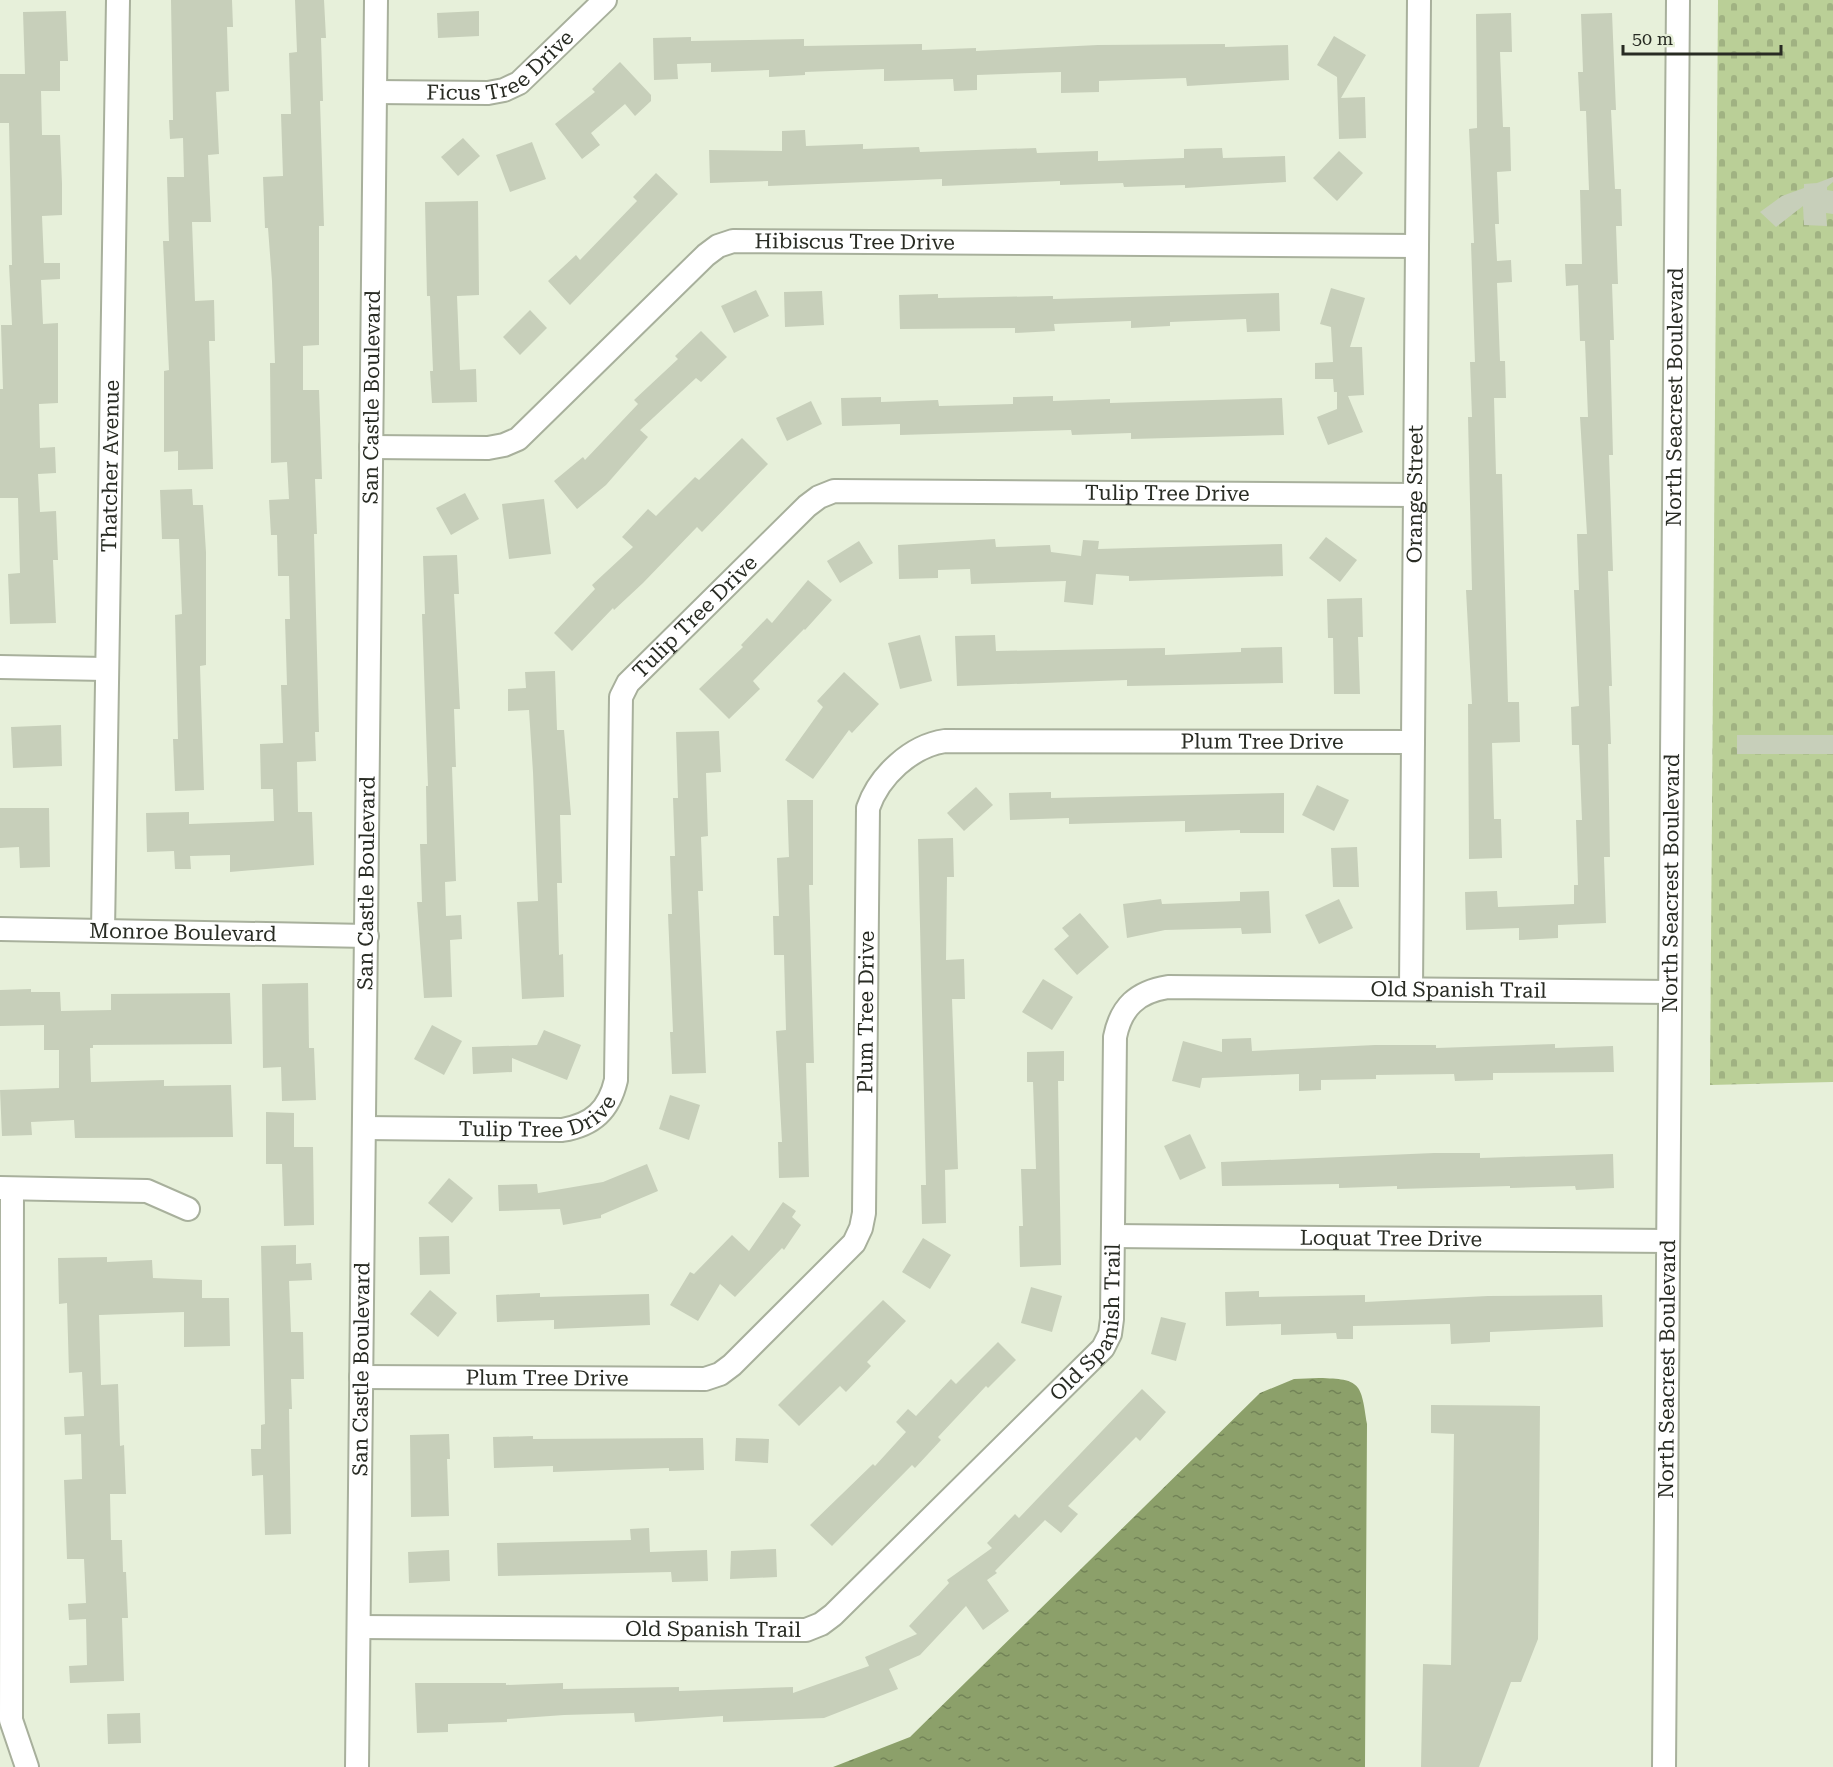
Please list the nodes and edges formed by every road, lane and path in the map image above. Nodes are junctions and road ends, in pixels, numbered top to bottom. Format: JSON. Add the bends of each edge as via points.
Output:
{"nodes":[{"id":1,"x":118,"y":0,"type":"edge"},
{"id":2,"x":376,"y":0,"type":"edge"},
{"id":3,"x":605,"y":0,"type":"edge"},
{"id":4,"x":1419,"y":0,"type":"edge"},
{"id":5,"x":1678,"y":0,"type":"edge"},
{"id":6,"x":375,"y":92,"type":"junction"},
{"id":7,"x":1417,"y":246,"type":"junction"},
{"id":8,"x":371,"y":447,"type":"junction"},
{"id":9,"x":1415,"y":495,"type":"junction"},
{"id":10,"x":0,"y":667,"type":"edge"},
{"id":11,"x":105,"y":669,"type":"junction"},
{"id":12,"x":1413,"y":742,"type":"junction"},
{"id":13,"x":0,"y":929,"type":"edge"},
{"id":14,"x":103,"y":932,"type":"junction"},
{"id":15,"x":367,"y":936,"type":"junction"},
{"id":16,"x":1411,"y":989,"type":"junction"},
{"id":17,"x":1670,"y":992,"type":"junction"},
{"id":18,"x":364,"y":1128,"type":"junction"},
{"id":19,"x":6,"y":1189,"type":"edge"},
{"id":20,"x":188,"y":1209,"type":"dead end"},
{"id":21,"x":1113,"y":1236,"type":"junction"},
{"id":22,"x":1668,"y":1241,"type":"junction"},
{"id":23,"x":362,"y":1377,"type":"junction"},
{"id":24,"x":359,"y":1627,"type":"junction"},
{"id":25,"x":27,"y":1767,"type":"edge"},
{"id":26,"x":357,"y":1767,"type":"edge"},
{"id":27,"x":1664,"y":1767,"type":"edge"}],
"edges":[{"from":1,"to":11,"type":"street","name":"Thatcher Avenue"},
{"from":2,"to":6,"type":"street","name":"San Castle Boulevard"},
{"from":3,"to":6,"type":"street","name":"Ficus Tree Drive","via":[[519,83],[504,90]]},
{"from":4,"to":7,"type":"street","name":"Orange Street"},
{"from":5,"to":17,"type":"street","name":"North Seacrest Boulevard"},
{"from":6,"to":8,"type":"street","name":"San Castle Boulevard"},
{"from":7,"to":8,"type":"street","name":"Hibiscus Tree Drive","via":[[733,241],[706,255],[518,438],[488,448]]},
{"from":7,"to":9,"type":"street","name":"Orange Street"},
{"from":8,"to":15,"type":"street","name":"San Castle Boulevard"},
{"from":9,"to":12,"type":"street","name":"Orange Street"},
{"from":9,"to":18,"type":"street","name":"Tulip Tree Drive","via":[[834,491],[819,497],[628,683],[621,697],[616,1080],[604,1109],[592,1120],[562,1130]]},
{"from":10,"to":11,"type":"street"},
{"from":11,"to":14,"type":"street","name":"Thatcher Avenue"},
{"from":12,"to":16,"type":"street","name":"Orange Street"},
{"from":12,"to":23,"type":"street","name":"Plum Tree Drive","via":[[945,741],[915,750],[883,781],[868,808],[864,1213],[854,1243],[732,1365],[705,1379]]},
{"from":13,"to":14,"type":"street","name":"Monroe Boulevard"},
{"from":14,"to":15,"type":"street","name":"Monroe Boulevard"},
{"from":15,"to":18,"type":"street","name":"San Castle Boulevard"},
{"from":16,"to":17,"type":"street","name":"Old Spanish Trail"},
{"from":16,"to":21,"type":"street","name":"Old Spanish Trail","via":[[1168,987],[1138,996],[1122,1015],[1115,1037]]},
{"from":17,"to":22,"type":"street","name":"North Seacrest Boulevard"},
{"from":18,"to":23,"type":"street","name":"San Castle Boulevard"},
{"from":19,"to":20,"type":"street","via":[[147,1191]]},
{"from":19,"to":25,"type":"street","via":[[11,1720]]},
{"from":21,"to":22,"type":"street","name":"Loquat Tree Drive"},
{"from":21,"to":24,"type":"street","name":"Old Spanish Trail","via":[[1112,1319],[1103,1348],[821,1624],[806,1630]]},
{"from":22,"to":27,"type":"street","name":"North Seacrest Boulevard"},
{"from":23,"to":24,"type":"street","name":"San Castle Boulevard"},
{"from":24,"to":26,"type":"street","name":"San Castle Boulevard"}]}
